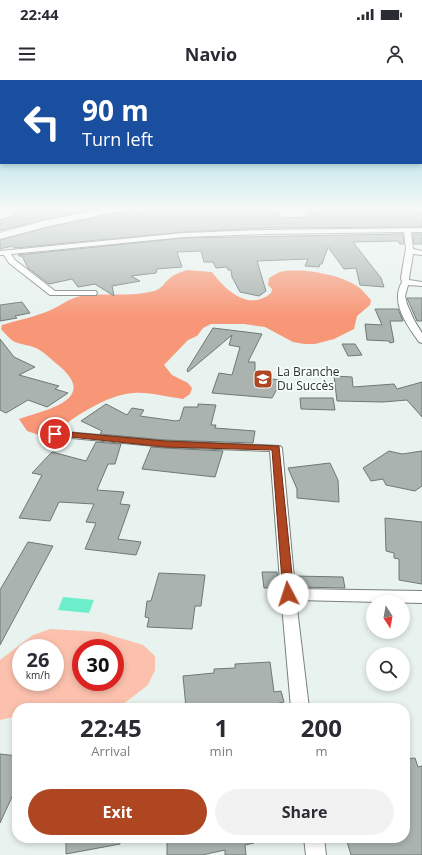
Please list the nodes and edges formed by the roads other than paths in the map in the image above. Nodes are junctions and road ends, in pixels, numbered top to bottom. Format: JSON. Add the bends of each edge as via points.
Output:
{"nodes":[{"id":1,"x":65,"y":245,"type":"edge"},
{"id":2,"x":409,"y":245,"type":"edge"},
{"id":3,"x":409,"y":251,"type":"junction"},
{"id":4,"x":4,"y":253,"type":"edge"},
{"id":5,"x":422,"y":253,"type":"edge"},
{"id":6,"x":406,"y":282,"type":"junction"},
{"id":7,"x":422,"y":284,"type":"edge"},
{"id":8,"x":93,"y":293,"type":"dead end"},
{"id":9,"x":422,"y":340,"type":"edge"},
{"id":10,"x":55,"y":434,"type":"dead end"},
{"id":11,"x":288,"y":594,"type":"junction"},
{"id":12,"x":422,"y":597,"type":"edge"},
{"id":13,"x":299,"y":703,"type":"edge"},
{"id":14,"x":315,"y":843,"type":"edge"},
{"id":15,"x":316,"y":855,"type":"edge"}],
"edges":[{"from":1,"to":4,"type":"street"},
{"from":2,"to":3,"type":"street"},
{"from":3,"to":5,"type":"street"},
{"from":3,"to":6,"type":"street"},
{"from":4,"to":8,"type":"street","via":[[52,293]]},
{"from":6,"to":7,"type":"street"},
{"from":6,"to":9,"type":"street","via":[[403,285],[402,296],[405,314]]},
{"from":10,"to":11,"type":"street","via":[[165,444],[276,448]]},
{"from":11,"to":12,"type":"street"},
{"from":11,"to":13,"type":"street"},
{"from":14,"to":15,"type":"street"}]}
